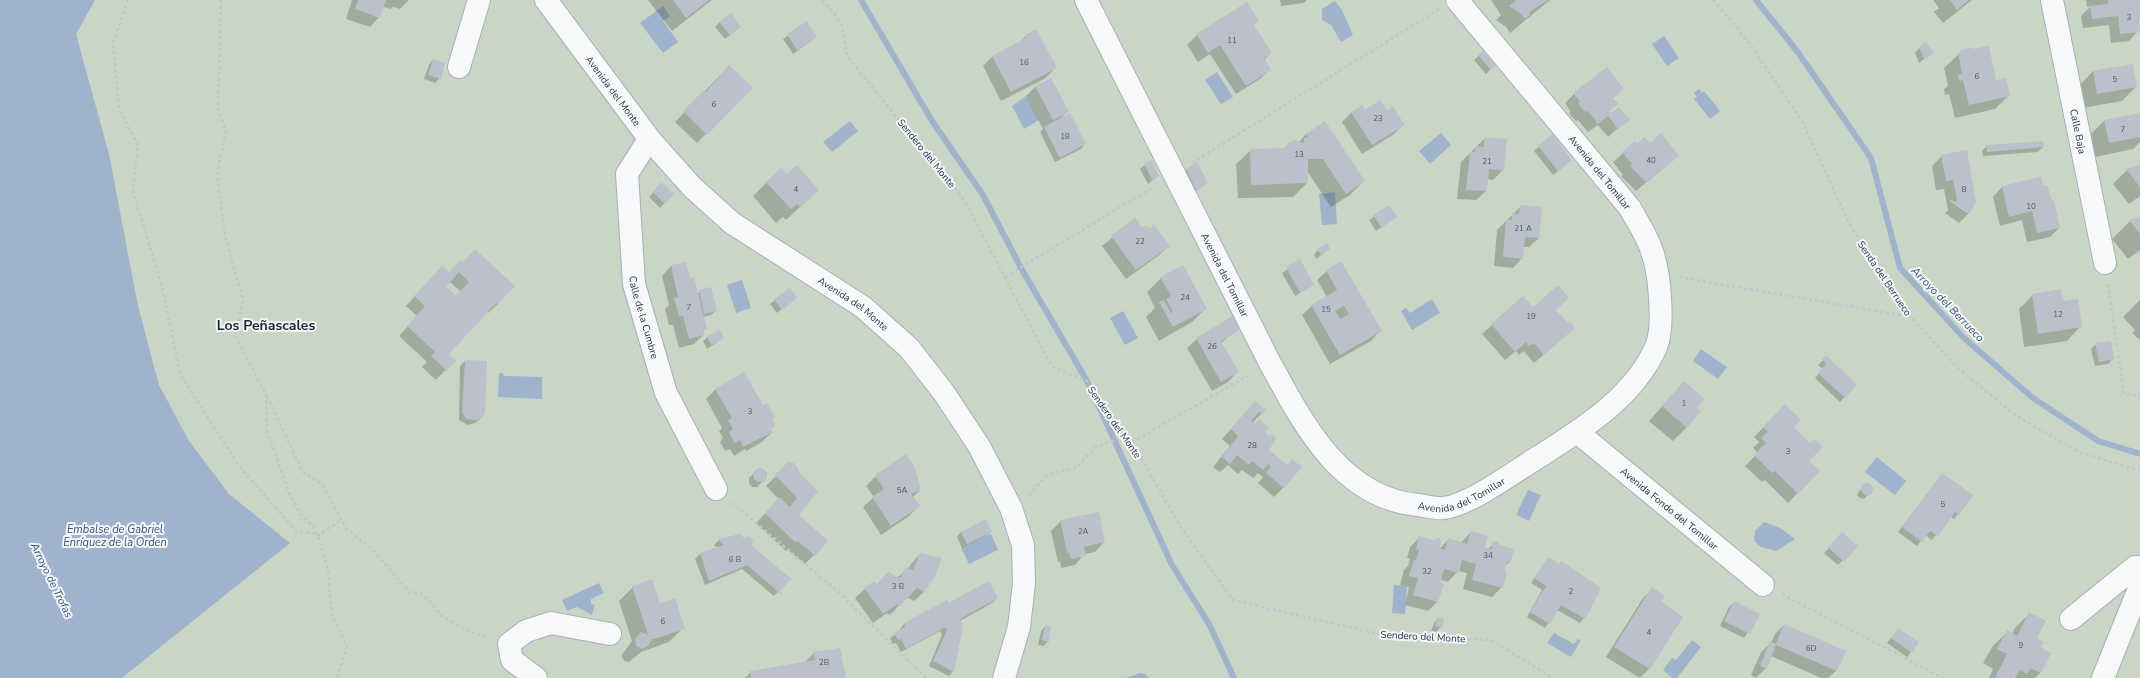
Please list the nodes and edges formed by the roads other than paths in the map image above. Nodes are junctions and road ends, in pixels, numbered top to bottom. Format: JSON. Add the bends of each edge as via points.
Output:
{"nodes":[{"id":1,"x":479,"y":0,"type":"edge"},
{"id":2,"x":546,"y":0,"type":"edge"},
{"id":3,"x":1086,"y":0,"type":"edge"},
{"id":4,"x":2052,"y":0,"type":"edge"},
{"id":5,"x":1451,"y":2,"type":"edge"},
{"id":6,"x":459,"y":67,"type":"dead end"},
{"id":7,"x":651,"y":141,"type":"junction"},
{"id":8,"x":2104,"y":263,"type":"road end"},
{"id":9,"x":1577,"y":432,"type":"junction"},
{"id":10,"x":716,"y":489,"type":"road end"},
{"id":11,"x":2140,"y":567,"type":"edge"},
{"id":12,"x":1764,"y":585,"type":"road end"},
{"id":13,"x":2140,"y":586,"type":"edge"},
{"id":14,"x":2071,"y":619,"type":"dead end"},
{"id":15,"x":610,"y":634,"type":"dead end"},
{"id":16,"x":536,"y":678,"type":"edge"},
{"id":17,"x":1004,"y":678,"type":"edge"},
{"id":18,"x":2102,"y":678,"type":"edge"}],
"edges":[{"from":1,"to":6,"type":"street"},
{"from":2,"to":7,"type":"street","name":"Avenida del Monte"},
{"from":3,"to":9,"type":"street","name":"Avenida del Tomillar","via":[[1300,418],[1320,447],[1344,472],[1376,493],[1404,504],[1444,508],[1476,496]]},
{"from":4,"to":8,"type":"street","name":"Calle Baja"},
{"from":5,"to":9,"type":"street","name":"Avenida del Tomillar","via":[[1630,208],[1650,244],[1659,274],[1661,311],[1656,346],[1639,377],[1624,393]]},
{"from":7,"to":10,"type":"street","name":"Calle de la Cumbre","via":[[644,147],[627,174],[634,284],[666,393]]},
{"from":7,"to":17,"type":"street","name":"Avenida del Monte","via":[[692,187],[732,223],[863,307],[908,348],[944,393],[979,446],[1011,508],[1023,545],[1024,583],[1019,627]]},
{"from":9,"to":12,"type":"street","name":"Avenida Fondo del Tomillar"},
{"from":11,"to":14,"type":"street","via":[[2135,567]]},
{"from":13,"to":18,"type":"street"},
{"from":15,"to":16,"type":"street","via":[[551,623],[526,631],[509,644],[512,660]]}]}
